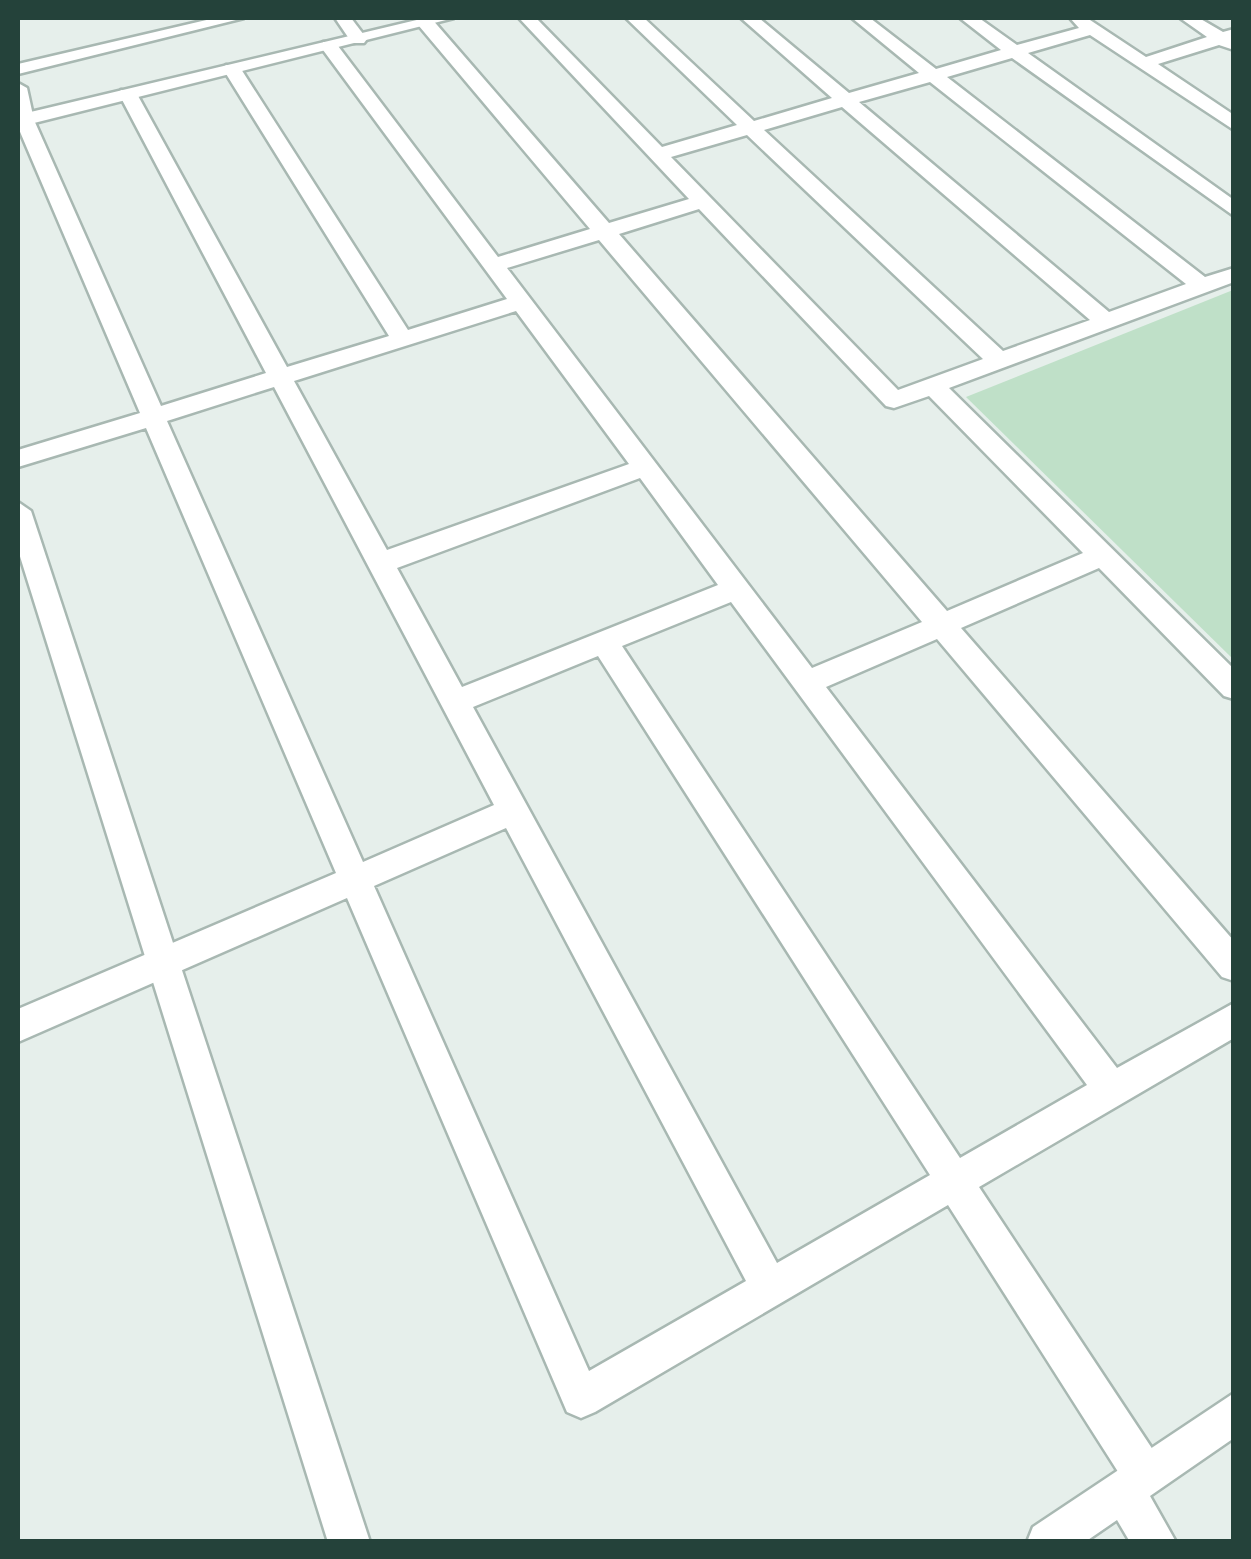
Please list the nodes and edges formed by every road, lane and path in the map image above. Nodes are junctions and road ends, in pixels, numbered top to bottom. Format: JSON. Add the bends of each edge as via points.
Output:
{"nodes":[{"id":1,"x":236,"y":18,"type":"edge"},
{"id":2,"x":343,"y":18,"type":"edge"},
{"id":3,"x":527,"y":18,"type":"edge"},
{"id":4,"x":634,"y":18,"type":"edge"},
{"id":5,"x":749,"y":18,"type":"edge"},
{"id":6,"x":860,"y":18,"type":"edge"},
{"id":7,"x":968,"y":18,"type":"edge"},
{"id":8,"x":1076,"y":18,"type":"edge"},
{"id":9,"x":1188,"y":18,"type":"edge"},
{"id":10,"x":434,"y":20,"type":"edge"},
{"id":11,"x":1093,"y":29,"type":"junction"},
{"id":12,"x":358,"y":38,"type":"junction"},
{"id":13,"x":1229,"y":39,"type":"edge"},
{"id":14,"x":329,"y":46,"type":"junction"},
{"id":15,"x":1014,"y":52,"type":"junction"},
{"id":16,"x":1144,"y":63,"type":"junction"},
{"id":17,"x":18,"y":69,"type":"edge"},
{"id":18,"x":232,"y":69,"type":"junction"},
{"id":19,"x":933,"y":75,"type":"junction"},
{"id":20,"x":128,"y":94,"type":"junction"},
{"id":21,"x":846,"y":100,"type":"junction"},
{"id":22,"x":20,"y":110,"type":"edge"},
{"id":23,"x":1234,"y":124,"type":"edge"},
{"id":24,"x":751,"y":128,"type":"junction"},
{"id":25,"x":659,"y":154,"type":"junction"},
{"id":26,"x":704,"y":202,"type":"junction"},
{"id":27,"x":1234,"y":210,"type":"edge"},
{"id":28,"x":604,"y":232,"type":"junction"},
{"id":29,"x":494,"y":266,"type":"junction"},
{"id":30,"x":1234,"y":274,"type":"edge"},
{"id":31,"x":1202,"y":286,"type":"junction"},
{"id":32,"x":521,"y":302,"type":"junction"},
{"id":33,"x":1105,"y":322,"type":"junction"},
{"id":34,"x":401,"y":337,"type":"junction"},
{"id":35,"x":999,"y":361,"type":"junction"},
{"id":36,"x":280,"y":377,"type":"junction"},
{"id":37,"x":932,"y":386,"type":"junction"},
{"id":38,"x":153,"y":414,"type":"junction"},
{"id":39,"x":18,"y":459,"type":"edge"},
{"id":40,"x":645,"y":467,"type":"junction"},
{"id":41,"x":18,"y":510,"type":"edge"},
{"id":42,"x":1102,"y":556,"type":"junction"},
{"id":43,"x":380,"y":563,"type":"junction"},
{"id":44,"x":736,"y":589,"type":"junction"},
{"id":45,"x":941,"y":625,"type":"junction"},
{"id":46,"x":604,"y":642,"type":"junction"},
{"id":47,"x":807,"y":683,"type":"junction"},
{"id":48,"x":1234,"y":688,"type":"edge"},
{"id":49,"x":455,"y":702,"type":"junction"},
{"id":50,"x":514,"y":811,"type":"junction"},
{"id":51,"x":356,"y":880,"type":"junction"},
{"id":52,"x":163,"y":963,"type":"junction"},
{"id":53,"x":1234,"y":966,"type":"edge"},
{"id":54,"x":1234,"y":1019,"type":"edge"},
{"id":55,"x":18,"y":1026,"type":"edge"},
{"id":56,"x":1112,"y":1090,"type":"junction"},
{"id":57,"x":953,"y":1182,"type":"junction"},
{"id":58,"x":770,"y":1288,"type":"junction"},
{"id":59,"x":1234,"y":1412,"type":"edge"},
{"id":60,"x":1133,"y":1482,"type":"junction"},
{"id":61,"x":346,"y":1541,"type":"edge"},
{"id":62,"x":1048,"y":1542,"type":"edge"},
{"id":63,"x":1155,"y":1542,"type":"edge"}],
"edges":[{"from":1,"to":17,"type":"street"},
{"from":2,"to":12,"type":"street"},
{"from":3,"to":25,"type":"street"},
{"from":4,"to":24,"type":"street"},
{"from":5,"to":21,"type":"street"},
{"from":6,"to":19,"type":"street"},
{"from":7,"to":15,"type":"street"},
{"from":8,"to":11,"type":"street"},
{"from":9,"to":13,"type":"street"},
{"from":10,"to":12,"type":"street"},
{"from":10,"to":28,"type":"street"},
{"from":11,"to":15,"type":"street"},
{"from":11,"to":16,"type":"street"},
{"from":12,"to":14,"type":"street"},
{"from":13,"to":16,"type":"street"},
{"from":14,"to":18,"type":"street"},
{"from":14,"to":29,"type":"street"},
{"from":15,"to":19,"type":"street"},
{"from":15,"to":27,"type":"street"},
{"from":16,"to":23,"type":"street"},
{"from":18,"to":20,"type":"street"},
{"from":18,"to":34,"type":"street"},
{"from":19,"to":21,"type":"street"},
{"from":19,"to":31,"type":"street"},
{"from":20,"to":22,"type":"street"},
{"from":20,"to":36,"type":"street"},
{"from":21,"to":24,"type":"street"},
{"from":21,"to":33,"type":"street"},
{"from":22,"to":38,"type":"street"},
{"from":24,"to":25,"type":"street"},
{"from":24,"to":35,"type":"street"},
{"from":25,"to":26,"type":"street"},
{"from":26,"to":28,"type":"street"},
{"from":26,"to":37,"type":"street","via":[[894,400]]},
{"from":28,"to":29,"type":"street"},
{"from":28,"to":45,"type":"street"},
{"from":29,"to":32,"type":"street"},
{"from":30,"to":31,"type":"street"},
{"from":31,"to":33,"type":"street"},
{"from":32,"to":34,"type":"street"},
{"from":32,"to":40,"type":"street"},
{"from":33,"to":35,"type":"street"},
{"from":34,"to":36,"type":"street"},
{"from":35,"to":37,"type":"street"},
{"from":36,"to":38,"type":"street"},
{"from":36,"to":43,"type":"street"},
{"from":37,"to":42,"type":"street"},
{"from":38,"to":39,"type":"street"},
{"from":38,"to":51,"type":"street"},
{"from":40,"to":43,"type":"street"},
{"from":40,"to":44,"type":"street"},
{"from":41,"to":52,"type":"street"},
{"from":42,"to":45,"type":"street"},
{"from":42,"to":48,"type":"street"},
{"from":43,"to":49,"type":"street"},
{"from":44,"to":46,"type":"street"},
{"from":44,"to":47,"type":"street"},
{"from":45,"to":47,"type":"street"},
{"from":45,"to":53,"type":"street"},
{"from":46,"to":49,"type":"street"},
{"from":46,"to":57,"type":"street"},
{"from":47,"to":56,"type":"street"},
{"from":49,"to":50,"type":"street"},
{"from":50,"to":51,"type":"street"},
{"from":50,"to":58,"type":"street"},
{"from":51,"to":52,"type":"street"},
{"from":51,"to":58,"type":"street","via":[[581,1398]]},
{"from":52,"to":55,"type":"street"},
{"from":52,"to":61,"type":"street"},
{"from":54,"to":56,"type":"street"},
{"from":56,"to":57,"type":"street"},
{"from":57,"to":58,"type":"street"},
{"from":57,"to":60,"type":"street"},
{"from":59,"to":60,"type":"street"},
{"from":60,"to":62,"type":"street"},
{"from":60,"to":63,"type":"street"}]}
